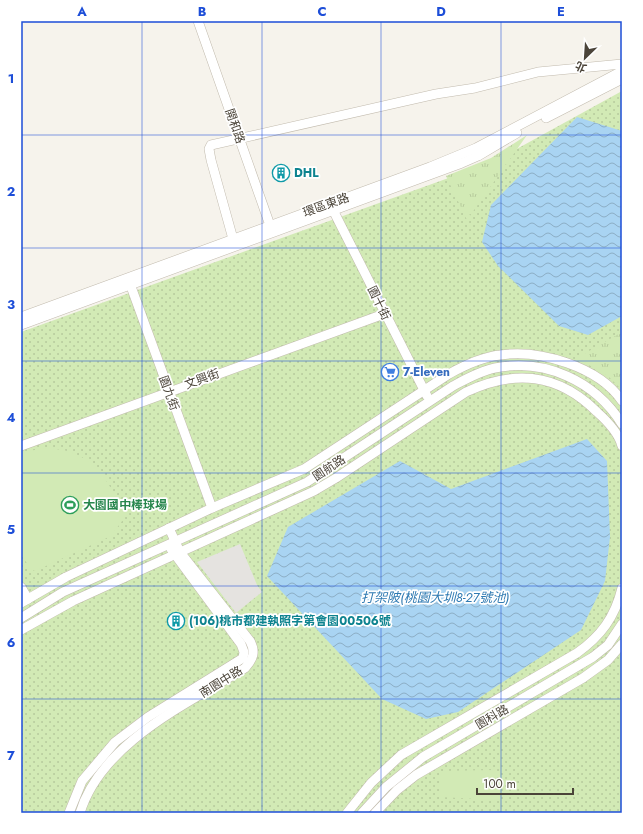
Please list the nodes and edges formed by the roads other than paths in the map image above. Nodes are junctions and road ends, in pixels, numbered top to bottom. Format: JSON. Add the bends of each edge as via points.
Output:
{"nodes":[{"id":1,"x":198,"y":21,"type":"edge"},
{"id":2,"x":622,"y":64,"type":"edge"},
{"id":3,"x":622,"y":71,"type":"edge"},
{"id":4,"x":622,"y":79,"type":"edge"},
{"id":5,"x":240,"y":139,"type":"junction"},
{"id":6,"x":332,"y":207,"type":"junction"},
{"id":7,"x":271,"y":229,"type":"junction"},
{"id":8,"x":233,"y":239,"type":"junction"},
{"id":9,"x":129,"y":281,"type":"junction"},
{"id":10,"x":384,"y":314,"type":"junction"},
{"id":11,"x":21,"y":318,"type":"edge"},
{"id":12,"x":21,"y":325,"type":"edge"},
{"id":13,"x":168,"y":391,"type":"junction"},
{"id":14,"x":423,"y":392,"type":"junction"},
{"id":15,"x":430,"y":401,"type":"junction"},
{"id":16,"x":622,"y":401,"type":"edge"},
{"id":17,"x":622,"y":424,"type":"edge"},
{"id":18,"x":21,"y":446,"type":"edge"},
{"id":19,"x":622,"y":446,"type":"edge"},
{"id":20,"x":212,"y":508,"type":"junction"},
{"id":21,"x":166,"y":530,"type":"junction"},
{"id":22,"x":172,"y":542,"type":"junction"},
{"id":23,"x":177,"y":553,"type":"junction"},
{"id":24,"x":21,"y":587,"type":"edge"},
{"id":25,"x":622,"y":588,"type":"edge"},
{"id":26,"x":25,"y":601,"type":"edge"},
{"id":27,"x":21,"y":618,"type":"edge"},
{"id":28,"x":622,"y":624,"type":"edge"},
{"id":29,"x":21,"y":630,"type":"edge"},
{"id":30,"x":622,"y":644,"type":"edge"},
{"id":31,"x":69,"y":813,"type":"edge"},
{"id":32,"x":80,"y":813,"type":"edge"},
{"id":33,"x":347,"y":813,"type":"edge"},
{"id":34,"x":362,"y":813,"type":"edge"},
{"id":35,"x":375,"y":813,"type":"edge"}],
"edges":[{"from":1,"to":5,"type":"street","name":"開和路"},
{"from":2,"to":5,"type":"street","via":[[538,72]]},
{"from":3,"to":6,"type":"street","name":"環區東路","via":[[476,148]]},
{"from":4,"to":6,"type":"street","name":"環區東路","via":[[478,156]]},
{"from":5,"to":7,"type":"street","name":"開和路"},
{"from":5,"to":8,"type":"street","via":[[211,145],[209,149]]},
{"from":6,"to":7,"type":"street","name":"環區東路"},
{"from":6,"to":10,"type":"street","name":"園十街"},
{"from":7,"to":8,"type":"street","name":"環區東路"},
{"from":7,"to":9,"type":"street","name":"環區東路"},
{"from":8,"to":9,"type":"street","name":"環區東路"},
{"from":9,"to":11,"type":"street","name":"環區東路"},
{"from":9,"to":12,"type":"street","name":"環區東路"},
{"from":9,"to":13,"type":"street","name":"園九街"},
{"from":10,"to":13,"type":"street","name":"文興街"},
{"from":10,"to":14,"type":"street","name":"園十街"},
{"from":13,"to":18,"type":"street","name":"文興街"},
{"from":13,"to":20,"type":"street","name":"園九街"},
{"from":14,"to":15,"type":"street","name":"園十街"},
{"from":14,"to":16,"type":"street","via":[[464,365],[501,354],[527,354],[576,366],[602,382]]},
{"from":14,"to":20,"type":"street","via":[[304,469]]},
{"from":15,"to":17,"type":"street","name":"園航路","via":[[473,375],[495,368],[519,365],[565,374],[585,385],[605,401]]},
{"from":15,"to":22,"type":"street","name":"園航路","via":[[307,482]]},
{"from":19,"to":23,"type":"street","via":[[605,419],[575,393],[540,379],[521,377],[486,383],[466,392],[336,478]]},
{"from":20,"to":21,"type":"street"},
{"from":21,"to":22,"type":"street","name":"南園中路"},
{"from":21,"to":26,"type":"street","via":[[66,577]]},
{"from":22,"to":23,"type":"street","name":"南園中路"},
{"from":22,"to":27,"type":"street","name":"園航路","via":[[63,592]]},
{"from":23,"to":29,"type":"street","via":[[73,601]]},
{"from":23,"to":31,"type":"street","name":"南園中路","via":[[240,644],[244,652],[243,658],[148,717],[115,742],[82,781]]},
{"from":23,"to":32,"type":"street","name":"南園中路","via":[[250,641],[254,647],[252,661],[245,668],[154,724],[131,742],[92,784]]},
{"from":24,"to":26,"type":"street"},
{"from":25,"to":33,"type":"street","via":[[610,621],[591,643],[402,755],[371,783]]},
{"from":28,"to":34,"type":"street","name":"園科路","via":[[608,645],[593,657],[424,757],[386,787]]},
{"from":30,"to":35,"type":"street","via":[[608,660],[583,678],[416,775]]}]}
